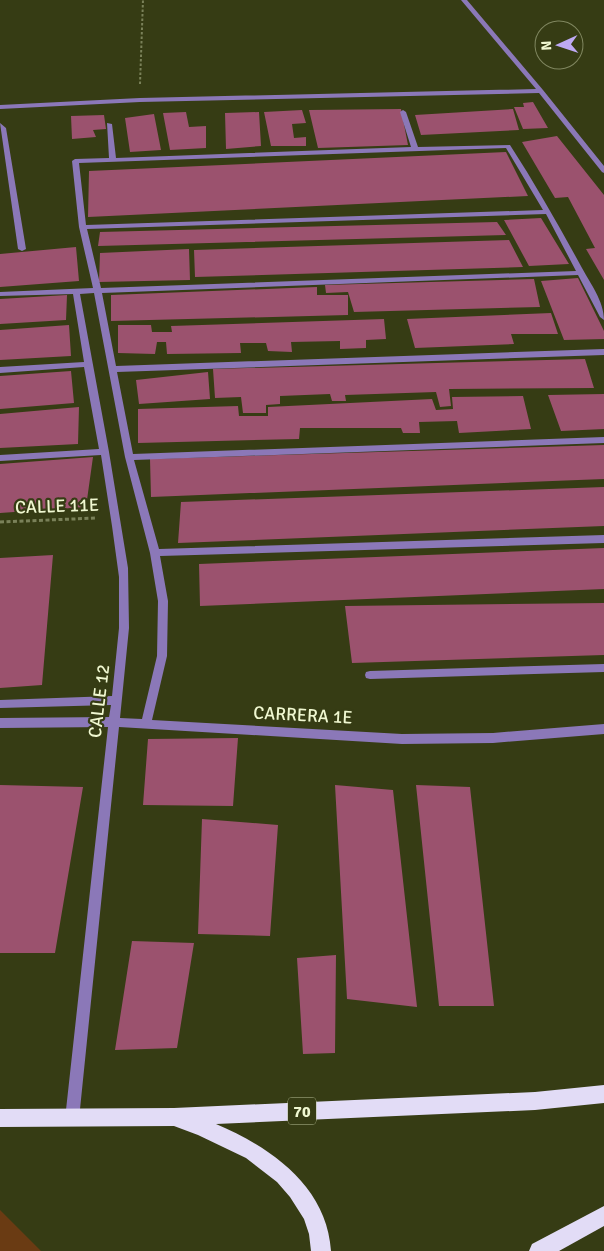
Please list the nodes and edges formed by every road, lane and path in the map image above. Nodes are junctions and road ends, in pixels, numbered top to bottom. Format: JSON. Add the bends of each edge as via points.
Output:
{"nodes":[{"id":1,"x":143,"y":0,"type":"edge"},
{"id":2,"x":464,"y":0,"type":"edge"},
{"id":3,"x":541,"y":90,"type":"junction"},
{"id":4,"x":140,"y":100,"type":"junction"},
{"id":5,"x":0,"y":107,"type":"edge"},
{"id":6,"x":403,"y":112,"type":"dead end"},
{"id":7,"x":109,"y":124,"type":"dead end"},
{"id":8,"x":0,"y":125,"type":"edge"},
{"id":9,"x":415,"y":149,"type":"junction"},
{"id":10,"x":113,"y":160,"type":"junction"},
{"id":11,"x":604,"y":171,"type":"edge"},
{"id":12,"x":548,"y":212,"type":"junction"},
{"id":13,"x":83,"y":227,"type":"junction"},
{"id":14,"x":22,"y":249,"type":"dead end"},
{"id":15,"x":580,"y":273,"type":"junction"},
{"id":16,"x":97,"y":289,"type":"junction"},
{"id":17,"x":76,"y":290,"type":"junction"},
{"id":18,"x":0,"y":294,"type":"edge"},
{"id":19,"x":604,"y":317,"type":"edge"},
{"id":20,"x":604,"y":352,"type":"edge"},
{"id":21,"x":87,"y":364,"type":"junction"},
{"id":22,"x":112,"y":369,"type":"junction"},
{"id":23,"x":0,"y":370,"type":"edge"},
{"id":24,"x":604,"y":440,"type":"edge"},
{"id":25,"x":105,"y":452,"type":"junction"},
{"id":26,"x":129,"y":457,"type":"junction"},
{"id":27,"x":0,"y":458,"type":"edge"},
{"id":28,"x":115,"y":517,"type":"junction"},
{"id":29,"x":0,"y":522,"type":"edge"},
{"id":30,"x":604,"y":539,"type":"edge"},
{"id":31,"x":155,"y":554,"type":"junction"},
{"id":32,"x":604,"y":668,"type":"edge"},
{"id":33,"x":370,"y":675,"type":"dead end"},
{"id":34,"x":116,"y":700,"type":"junction"},
{"id":35,"x":0,"y":704,"type":"edge"},
{"id":36,"x":113,"y":722,"type":"junction"},
{"id":37,"x":0,"y":723,"type":"edge"},
{"id":38,"x":146,"y":723,"type":"junction"},
{"id":39,"x":604,"y":729,"type":"edge"},
{"id":40,"x":604,"y":1094,"type":"edge"},
{"id":41,"x":174,"y":1117,"type":"junction"},
{"id":42,"x":0,"y":1118,"type":"edge"},
{"id":43,"x":72,"y":1119,"type":"junction"},
{"id":44,"x":604,"y":1216,"type":"edge"},
{"id":45,"x":321,"y":1251,"type":"edge"},
{"id":46,"x":539,"y":1251,"type":"edge"}],
"edges":[{"from":1,"to":4,"type":"path"},
{"from":2,"to":3,"type":"street"},
{"from":3,"to":4,"type":"street"},
{"from":3,"to":11,"type":"street"},
{"from":4,"to":5,"type":"street"},
{"from":6,"to":9,"type":"street"},
{"from":7,"to":10,"type":"street"},
{"from":8,"to":14,"type":"street"},
{"from":9,"to":10,"type":"street"},
{"from":9,"to":12,"type":"street","via":[[508,146]]},
{"from":10,"to":13,"type":"street","via":[[75,161]]},
{"from":12,"to":13,"type":"street"},
{"from":12,"to":15,"type":"street"},
{"from":13,"to":16,"type":"street"},
{"from":15,"to":16,"type":"street"},
{"from":15,"to":19,"type":"street"},
{"from":16,"to":17,"type":"street"},
{"from":16,"to":22,"type":"street"},
{"from":17,"to":18,"type":"street"},
{"from":17,"to":21,"type":"street","name":"CALLE 12"},
{"from":20,"to":22,"type":"street"},
{"from":21,"to":23,"type":"street"},
{"from":21,"to":25,"type":"street","name":"CALLE 12"},
{"from":22,"to":26,"type":"street"},
{"from":24,"to":26,"type":"street"},
{"from":25,"to":27,"type":"street"},
{"from":25,"to":28,"type":"street","name":"CALLE 12"},
{"from":26,"to":31,"type":"street"},
{"from":28,"to":29,"type":"path","name":"CALLE 11E"},
{"from":28,"to":34,"type":"street","name":"CALLE 12","via":[[123,562],[124,628]]},
{"from":30,"to":31,"type":"street"},
{"from":31,"to":38,"type":"street","via":[[163,601],[162,656]]},
{"from":32,"to":33,"type":"street"},
{"from":34,"to":35,"type":"street"},
{"from":34,"to":36,"type":"street","name":"CALLE 12"},
{"from":36,"to":37,"type":"street","name":"CARRERA 1E"},
{"from":36,"to":38,"type":"street","name":"CARRERA 1E"},
{"from":36,"to":43,"type":"street","name":"CALLE 12"},
{"from":38,"to":39,"type":"street","name":"CARRERA 1E","via":[[402,738],[492,738]]},
{"from":40,"to":41,"type":"highway","number":"70","via":[[535,1101]]},
{"from":41,"to":43,"type":"highway","number":"70"},
{"from":41,"to":45,"type":"highway","via":[[235,1142],[279,1169],[311,1212]]},
{"from":42,"to":43,"type":"highway","number":"70"},
{"from":44,"to":46,"type":"highway"}]}
